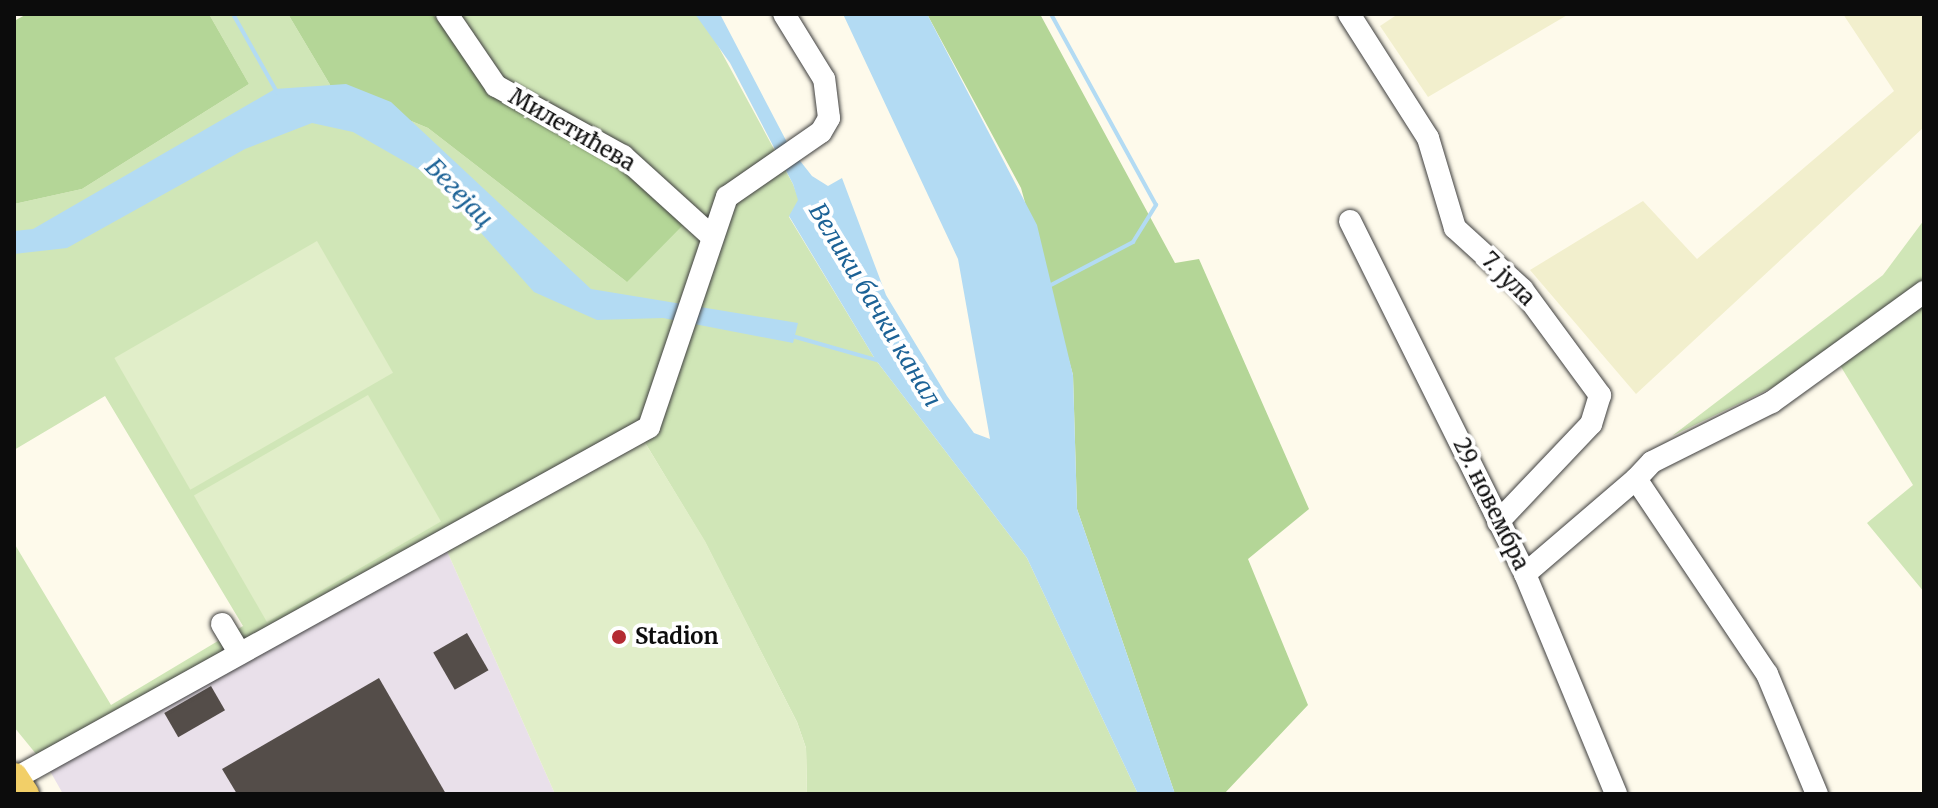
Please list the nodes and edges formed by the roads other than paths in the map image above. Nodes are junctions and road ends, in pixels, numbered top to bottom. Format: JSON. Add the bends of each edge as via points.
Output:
{"nodes":[{"id":1,"x":447,"y":14,"type":"edge"},
{"id":2,"x":784,"y":14,"type":"edge"},
{"id":3,"x":1349,"y":14,"type":"edge"},
{"id":4,"x":1350,"y":221,"type":"dead end"},
{"id":5,"x":710,"y":235,"type":"junction"},
{"id":6,"x":1924,"y":292,"type":"edge"},
{"id":7,"x":1636,"y":479,"type":"junction"},
{"id":8,"x":1498,"y":522,"type":"junction"},
{"id":9,"x":1525,"y":574,"type":"junction"},
{"id":10,"x":222,"y":624,"type":"dead end"},
{"id":11,"x":239,"y":652,"type":"junction"},
{"id":12,"x":14,"y":778,"type":"edge"},
{"id":13,"x":25,"y":794,"type":"edge"},
{"id":14,"x":1616,"y":794,"type":"edge"},
{"id":15,"x":1817,"y":794,"type":"edge"}],
"edges":[{"from":1,"to":5,"type":"street","name":"Милетићева","via":[[496,86],[623,156]]},
{"from":2,"to":5,"type":"street","via":[[832,101],[827,123],[727,197]]},
{"from":3,"to":8,"type":"street","name":"7. јула","via":[[1428,138],[1455,228],[1522,289],[1600,395],[1591,424]]},
{"from":4,"to":8,"type":"street","name":"29. новембра"},
{"from":5,"to":11,"type":"street","via":[[649,427]]},
{"from":6,"to":7,"type":"street","via":[[1772,402],[1671,452]]},
{"from":7,"to":9,"type":"street"},
{"from":7,"to":15,"type":"street","via":[[1767,674]]},
{"from":8,"to":9,"type":"street","name":"29. новембра"},
{"from":9,"to":14,"type":"street","name":"29. новембра"},
{"from":10,"to":11,"type":"street"},
{"from":11,"to":12,"type":"street"},
{"from":12,"to":13,"type":"main road"}]}
